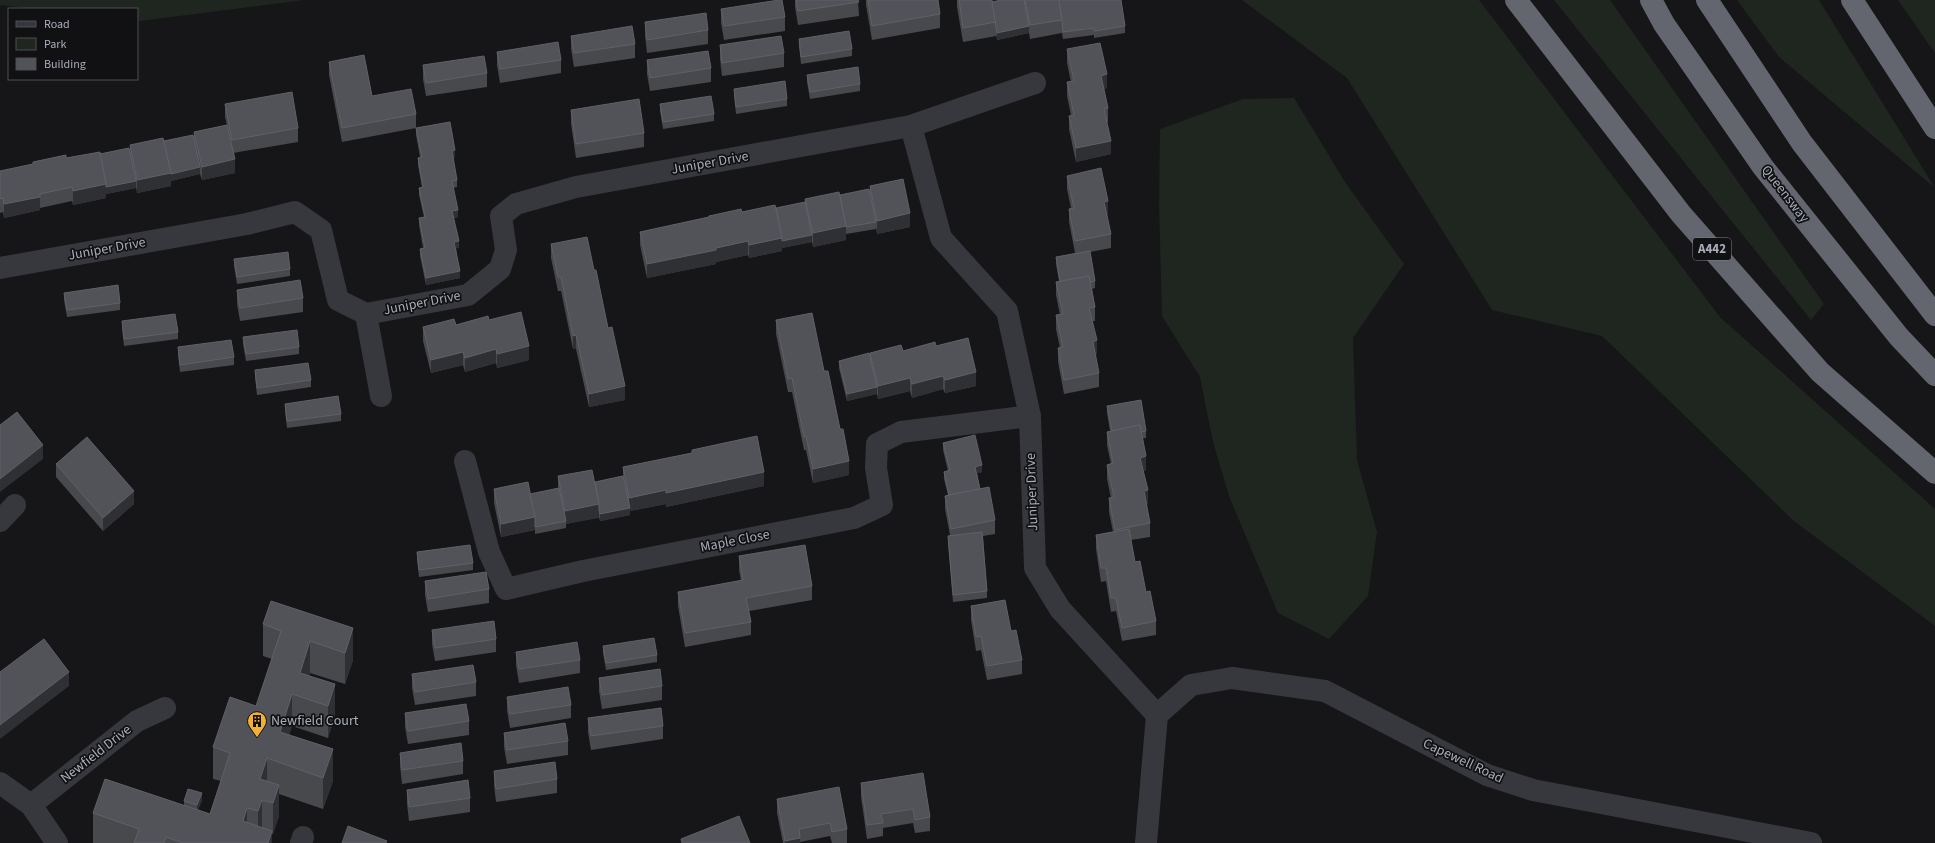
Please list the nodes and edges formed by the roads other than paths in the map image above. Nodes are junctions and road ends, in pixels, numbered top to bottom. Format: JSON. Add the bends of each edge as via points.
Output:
{"nodes":[{"id":1,"x":1516,"y":0,"type":"edge"},
{"id":2,"x":1651,"y":0,"type":"edge"},
{"id":3,"x":1707,"y":0,"type":"edge"},
{"id":4,"x":1852,"y":0,"type":"edge"},
{"id":5,"x":1035,"y":83,"type":"dead end"},
{"id":6,"x":911,"y":126,"type":"junction"},
{"id":7,"x":1935,"y":128,"type":"edge"},
{"id":8,"x":0,"y":268,"type":"edge"},
{"id":9,"x":366,"y":314,"type":"junction"},
{"id":10,"x":1935,"y":316,"type":"edge"},
{"id":11,"x":1935,"y":375,"type":"edge"},
{"id":12,"x":381,"y":396,"type":"dead end"},
{"id":13,"x":1030,"y":416,"type":"junction"},
{"id":14,"x":465,"y":461,"type":"dead end"},
{"id":15,"x":1935,"y":473,"type":"edge"},
{"id":16,"x":15,"y":505,"type":"dead end"},
{"id":17,"x":0,"y":521,"type":"edge"},
{"id":18,"x":165,"y":708,"type":"dead end"},
{"id":19,"x":1157,"y":714,"type":"junction"},
{"id":20,"x":0,"y":783,"type":"edge"},
{"id":21,"x":31,"y":805,"type":"junction"},
{"id":22,"x":57,"y":843,"type":"edge"},
{"id":23,"x":1146,"y":843,"type":"edge"},
{"id":24,"x":1811,"y":843,"type":"edge"}],
"edges":[{"from":1,"to":15,"type":"highway","number":"A442","via":[[1680,214],[1820,372]]},
{"from":2,"to":11,"type":"highway","name":"Queensway","via":[[1664,24],[1763,167],[1899,337]]},
{"from":3,"to":10,"type":"highway","via":[[1802,143]]},
{"from":4,"to":7,"type":"highway"},
{"from":5,"to":6,"type":"street","name":"Juniper Drive"},
{"from":6,"to":9,"type":"street","name":"Juniper Drive","via":[[576,186],[516,204],[501,216],[506,250],[500,269],[468,294]]},
{"from":6,"to":13,"type":"street","name":"Juniper Drive","via":[[942,238],[1006,311]]},
{"from":8,"to":9,"type":"street","name":"Juniper Drive","via":[[247,224],[295,212],[321,230],[338,300]]},
{"from":9,"to":12,"type":"street"},
{"from":13,"to":14,"type":"street","name":"Maple Close","via":[[901,432],[877,444],[876,468],[882,505],[854,518],[562,575],[506,589],[489,552]]},
{"from":13,"to":19,"type":"street","name":"Juniper Drive","via":[[1035,568],[1060,609]]},
{"from":16,"to":17,"type":"street"},
{"from":18,"to":21,"type":"street","name":"Newfield Drive","via":[[137,721]]},
{"from":19,"to":23,"type":"street"},
{"from":19,"to":24,"type":"street","name":"Capewell Road","via":[[1191,685],[1232,678],[1325,691],[1487,775],[1533,790]]},
{"from":20,"to":21,"type":"street"},
{"from":21,"to":22,"type":"street"}]}
